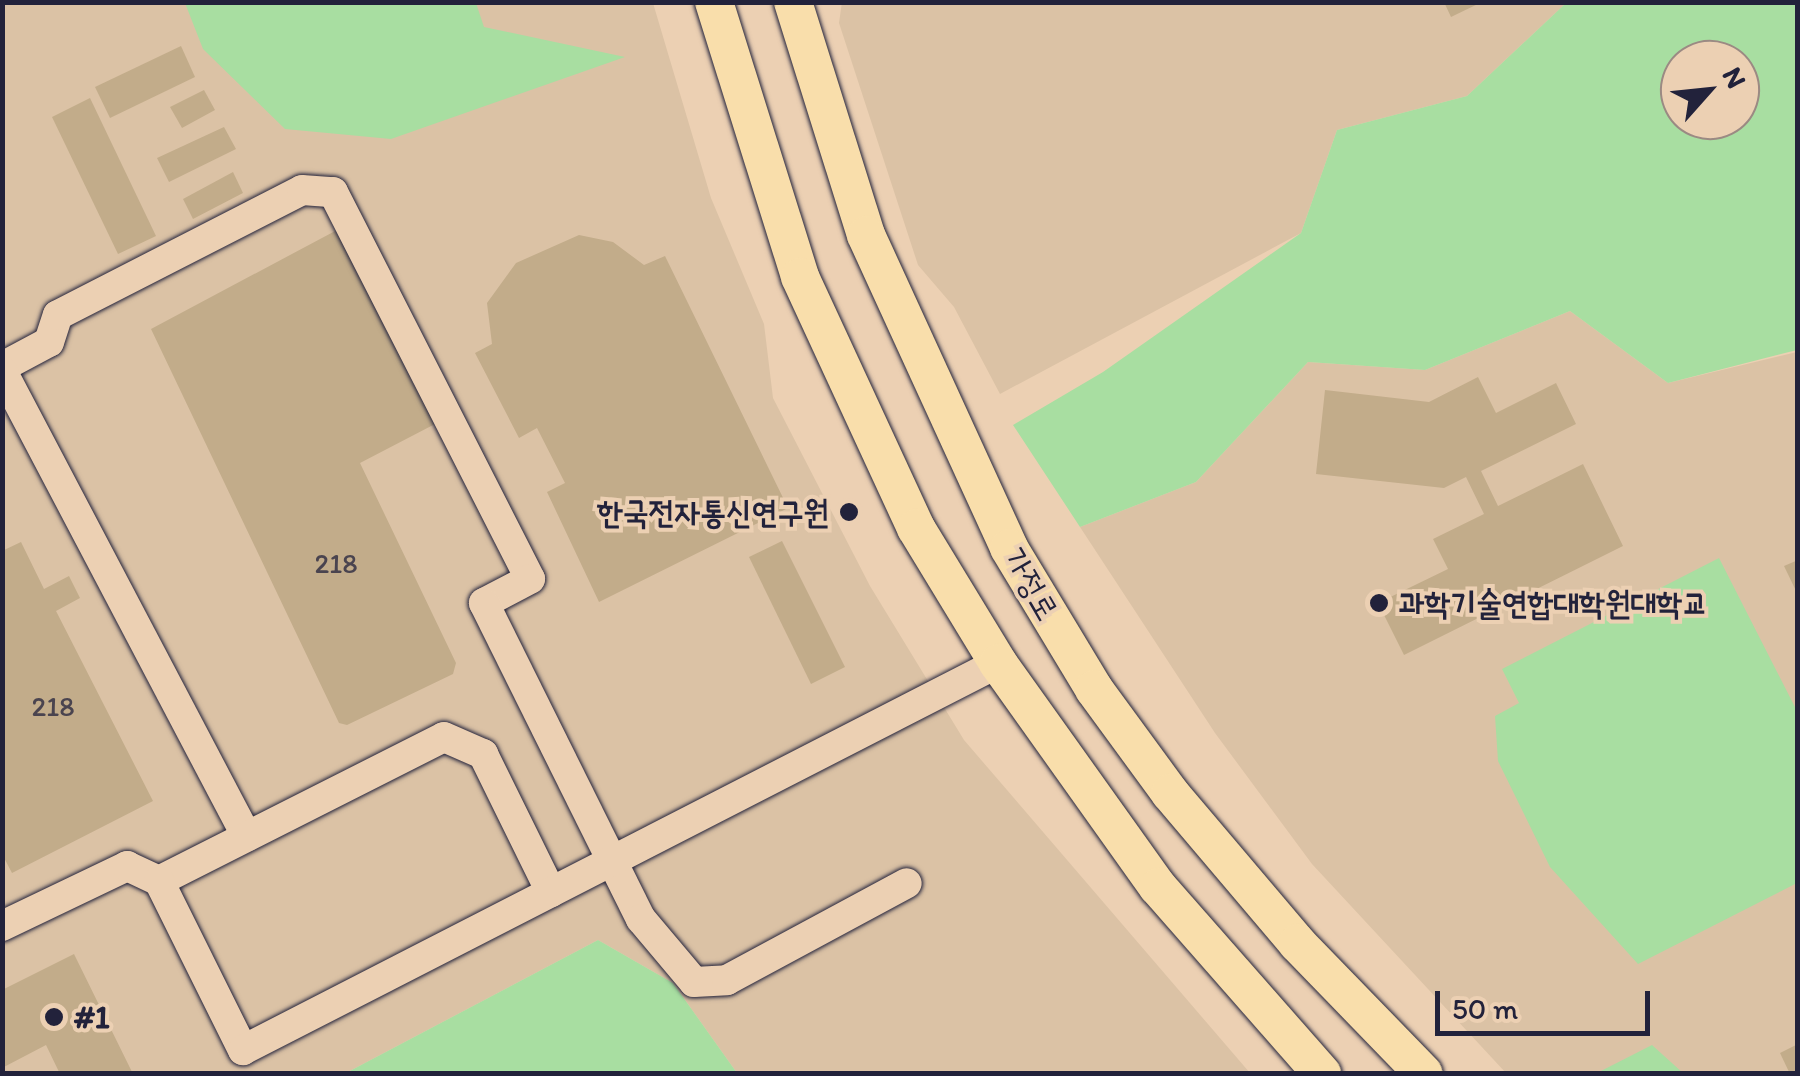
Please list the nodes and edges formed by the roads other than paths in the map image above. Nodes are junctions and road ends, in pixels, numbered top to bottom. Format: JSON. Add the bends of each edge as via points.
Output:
{"nodes":[{"id":1,"x":714,"y":2,"type":"edge"},
{"id":2,"x":793,"y":2,"type":"edge"},
{"id":3,"x":2,"y":369,"type":"edge"},
{"id":4,"x":998,"y":663,"type":"junction"},
{"id":5,"x":246,"y":838,"type":"junction"},
{"id":6,"x":614,"y":860,"type":"junction"},
{"id":7,"x":159,"y":881,"type":"junction"},
{"id":8,"x":908,"y":882,"type":"dead end"},
{"id":9,"x":552,"y":892,"type":"junction"},
{"id":10,"x":2,"y":926,"type":"edge"},
{"id":11,"x":1322,"y":1074,"type":"edge"},
{"id":12,"x":1424,"y":1074,"type":"edge"}],
"edges":[{"from":1,"to":4,"type":"main road","via":[[800,277],[916,528]]},
{"from":2,"to":12,"type":"main road","name":"가정로","via":[[866,235],[1009,548],[1094,690],[1170,794],[1297,943]]},
{"from":3,"to":5,"type":"lane"},
{"from":3,"to":6,"type":"lane","via":[[49,342],[58,315],[302,190],[333,192],[530,579],[484,603]]},
{"from":4,"to":6,"type":"lane"},
{"from":4,"to":11,"type":"main road","via":[[1158,886]]},
{"from":5,"to":7,"type":"lane"},
{"from":5,"to":9,"type":"lane","via":[[444,737],[483,754]]},
{"from":6,"to":8,"type":"lane","via":[[641,919],[694,982],[726,980]]},
{"from":6,"to":9,"type":"lane"},
{"from":7,"to":9,"type":"lane","via":[[243,1050]]},
{"from":7,"to":10,"type":"lane","via":[[126,866]]}]}
